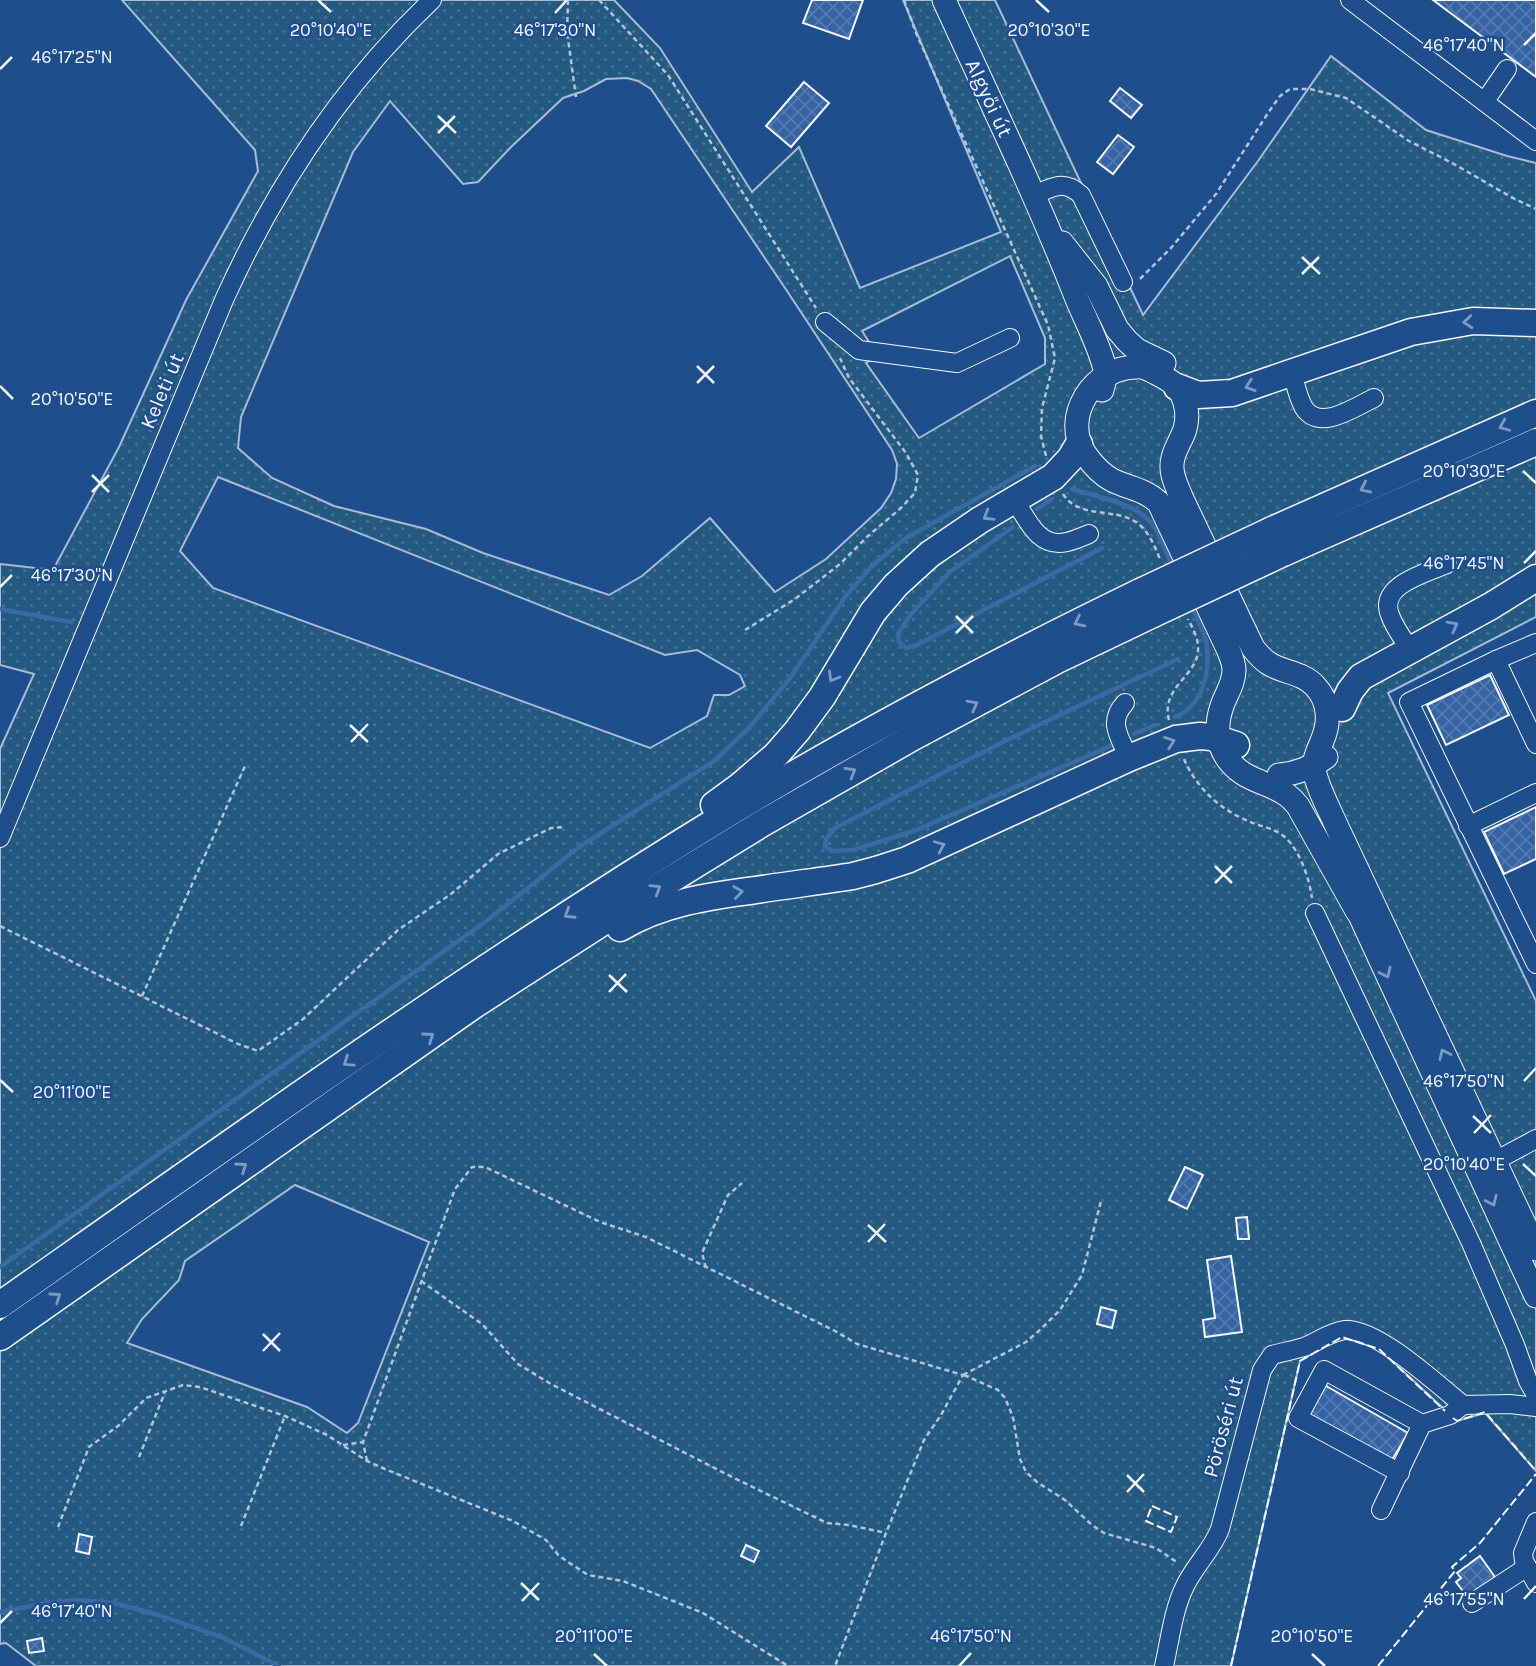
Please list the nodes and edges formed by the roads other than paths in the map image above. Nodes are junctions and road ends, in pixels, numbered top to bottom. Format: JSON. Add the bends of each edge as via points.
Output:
{"nodes":[{"id":1,"x":432,"y":0,"type":"edge"},
{"id":2,"x":944,"y":0,"type":"edge"},
{"id":3,"x":1350,"y":0,"type":"edge"},
{"id":4,"x":1507,"y":69,"type":"dead end"},
{"id":5,"x":1485,"y":101,"type":"junction"},
{"id":6,"x":1536,"y":141,"type":"edge"},
{"id":7,"x":1034,"y":195,"type":"junction"},
{"id":8,"x":1047,"y":224,"type":"junction"},
{"id":9,"x":1123,"y":282,"type":"road end"},
{"id":10,"x":825,"y":322,"type":"road end"},
{"id":11,"x":1536,"y":323,"type":"edge"},
{"id":12,"x":1010,"y":338,"type":"dead end"},
{"id":13,"x":1135,"y":366,"type":"junction"},
{"id":14,"x":1292,"y":372,"type":"junction"},
{"id":15,"x":1100,"y":380,"type":"junction"},
{"id":16,"x":1187,"y":391,"type":"junction"},
{"id":17,"x":1374,"y":398,"type":"dead end"},
{"id":18,"x":1536,"y":413,"type":"edge"},
{"id":19,"x":1536,"y":442,"type":"edge"},
{"id":20,"x":1079,"y":444,"type":"junction"},
{"id":21,"x":1014,"y":500,"type":"junction"},
{"id":22,"x":1088,"y":534,"type":"dead end"},
{"id":23,"x":1278,"y":541,"type":"junction"},
{"id":24,"x":1447,"y":564,"type":"dead end"},
{"id":25,"x":1536,"y":578,"type":"edge"},
{"id":26,"x":1146,"y":603,"type":"junction"},
{"id":27,"x":1536,"y":643,"type":"edge"},
{"id":28,"x":1409,"y":649,"type":"junction"},
{"id":29,"x":1496,"y":660,"type":"junction"},
{"id":30,"x":1125,"y":704,"type":"dead end"},
{"id":31,"x":1342,"y":708,"type":"junction"},
{"id":32,"x":1227,"y":742,"type":"junction"},
{"id":33,"x":1536,"y":744,"type":"edge"},
{"id":34,"x":1129,"y":758,"type":"junction"},
{"id":35,"x":1320,"y":761,"type":"junction"},
{"id":36,"x":1280,"y":783,"type":"junction"},
{"id":37,"x":1536,"y":793,"type":"edge"},
{"id":38,"x":1468,"y":826,"type":"junction"},
{"id":39,"x":0,"y":838,"type":"edge"},
{"id":40,"x":626,"y":877,"type":"junction"},
{"id":41,"x":1365,"y":907,"type":"junction"},
{"id":42,"x":1315,"y":913,"type":"dead end"},
{"id":43,"x":1536,"y":964,"type":"edge"},
{"id":44,"x":474,"y":1005,"type":"junction"},
{"id":45,"x":1533,"y":1147,"type":"edge"},
{"id":46,"x":1495,"y":1161,"type":"junction"},
{"id":47,"x":1536,"y":1249,"type":"edge"},
{"id":48,"x":1536,"y":1296,"type":"edge"},
{"id":49,"x":0,"y":1305,"type":"edge"},
{"id":50,"x":0,"y":1337,"type":"edge"},
{"id":51,"x":1536,"y":1395,"type":"edge"},
{"id":52,"x":1463,"y":1405,"type":"junction"},
{"id":53,"x":1536,"y":1407,"type":"edge"},
{"id":54,"x":1422,"y":1424,"type":"junction"},
{"id":55,"x":1400,"y":1473,"type":"junction"},
{"id":56,"x":1381,"y":1510,"type":"dead end"},
{"id":57,"x":1536,"y":1522,"type":"edge"},
{"id":58,"x":1532,"y":1575,"type":"edge"},
{"id":59,"x":1472,"y":1603,"type":"dead end"},
{"id":60,"x":1164,"y":1666,"type":"edge"}],
"edges":[{"from":1,"to":39,"type":"street","name":"Keleti út","via":[[329,116],[260,225],[224,300]]},
{"from":2,"to":7,"type":"main road","name":"Algyői út"},
{"from":3,"to":5,"type":"street"},
{"from":4,"to":5,"type":"street"},
{"from":5,"to":6,"type":"street"},
{"from":7,"to":8,"type":"main road","name":"Algyői út"},
{"from":7,"to":9,"type":"street","via":[[1056,186],[1074,188]]},
{"from":8,"to":13,"type":"main road","via":[[1112,342]]},
{"from":8,"to":15,"type":"main road","via":[[1068,302]]},
{"from":8,"to":16,"type":"main road","via":[[1096,286],[1127,341],[1137,351],[1176,369],[1190,382]]},
{"from":10,"to":12,"type":"street","via":[[859,350],[957,363]]},
{"from":11,"to":14,"type":"highway","one_way":true,"via":[[1473,321],[1411,332]]},
{"from":13,"to":15,"type":"main road"},
{"from":13,"to":16,"type":"main road"},
{"from":14,"to":16,"type":"highway","one_way":true,"via":[[1232,393]]},
{"from":14,"to":17,"type":"street","via":[[1303,406],[1315,417],[1329,418]]},
{"from":15,"to":20,"type":"main road","via":[[1080,404]]},
{"from":15,"to":32,"type":"main road","via":[[1102,392],[1089,424],[1098,451],[1119,467],[1158,483],[1165,492],[1244,661],[1246,686]]},
{"from":16,"to":31,"type":"main road","via":[[1201,415],[1186,475],[1248,615],[1268,646],[1318,670],[1334,687]]},
{"from":16,"to":35,"type":"main road","via":[[1186,427],[1173,458],[1172,474],[1253,648],[1267,663],[1308,680],[1321,695],[1328,721]]},
{"from":18,"to":23,"type":"highway","one_way":true},
{"from":19,"to":23,"type":"highway"},
{"from":20,"to":21,"type":"highway","via":[[1053,477]]},
{"from":20,"to":32,"type":"main road","via":[[1095,467],[1111,480],[1152,496],[1168,519],[1234,667],[1218,722]]},
{"from":21,"to":22,"type":"street","via":[[1033,529],[1049,542],[1068,542]]},
{"from":21,"to":40,"type":"highway","one_way":true,"via":[[930,554],[896,585],[873,612],[803,723],[776,755]]},
{"from":23,"to":26,"type":"highway","bridge":true},
{"from":24,"to":28,"type":"street","via":[[1402,584],[1390,595],[1390,616]]},
{"from":28,"to":25,"type":"highway","one_way":true},
{"from":26,"to":40,"type":"highway","one_way":true,"via":[[1018,652],[731,811]]},
{"from":44,"to":26,"type":"highway","one_way":true,"via":[[761,824],[1057,660]]},
{"from":27,"to":29,"type":"street"},
{"from":28,"to":31,"type":"highway","via":[[1361,677]]},
{"from":29,"to":33,"type":"street"},
{"from":29,"to":38,"type":"street","via":[[1409,702]]},
{"from":30,"to":34,"type":"street","via":[[1116,714],[1115,727]]},
{"from":31,"to":35,"type":"main road","via":[[1339,733]]},
{"from":34,"to":32,"type":"highway","one_way":true,"via":[[1176,739],[1200,736]]},
{"from":32,"to":36,"type":"main road","via":[[1225,755],[1238,770],[1252,780]]},
{"from":44,"to":34,"type":"highway","one_way":true,"via":[[533,979],[629,922],[672,905],[877,870],[951,841]]},
{"from":35,"to":36,"type":"main road"},
{"from":35,"to":41,"type":"main road","via":[[1315,776]]},
{"from":36,"to":41,"type":"main road"},
{"from":37,"to":38,"type":"street"},
{"from":38,"to":43,"type":"street"},
{"from":40,"to":49,"type":"highway","one_way":true,"via":[[453,989]]},
{"from":46,"to":41,"type":"main road","one_way":true},
{"from":41,"to":48,"type":"main road","one_way":true},
{"from":42,"to":51,"type":"street","via":[[1471,1243]]},
{"from":50,"to":44,"type":"highway","one_way":true},
{"from":45,"to":46,"type":"street"},
{"from":46,"to":47,"type":"main road"},
{"from":52,"to":53,"type":"street"},
{"from":52,"to":54,"type":"street","via":[[1450,1415]]},
{"from":52,"to":60,"type":"street","name":"Pöröséri út","via":[[1413,1364],[1359,1332],[1338,1331],[1272,1355],[1262,1370],[1216,1538],[1179,1601]]},
{"from":54,"to":55,"type":"street"},
{"from":54,"to":55,"type":"street","via":[[1324,1370],[1298,1418]]},
{"from":55,"to":56,"type":"street"},
{"from":57,"to":58,"type":"street","via":[[1523,1553]]},
{"from":58,"to":59,"type":"street"}]}
